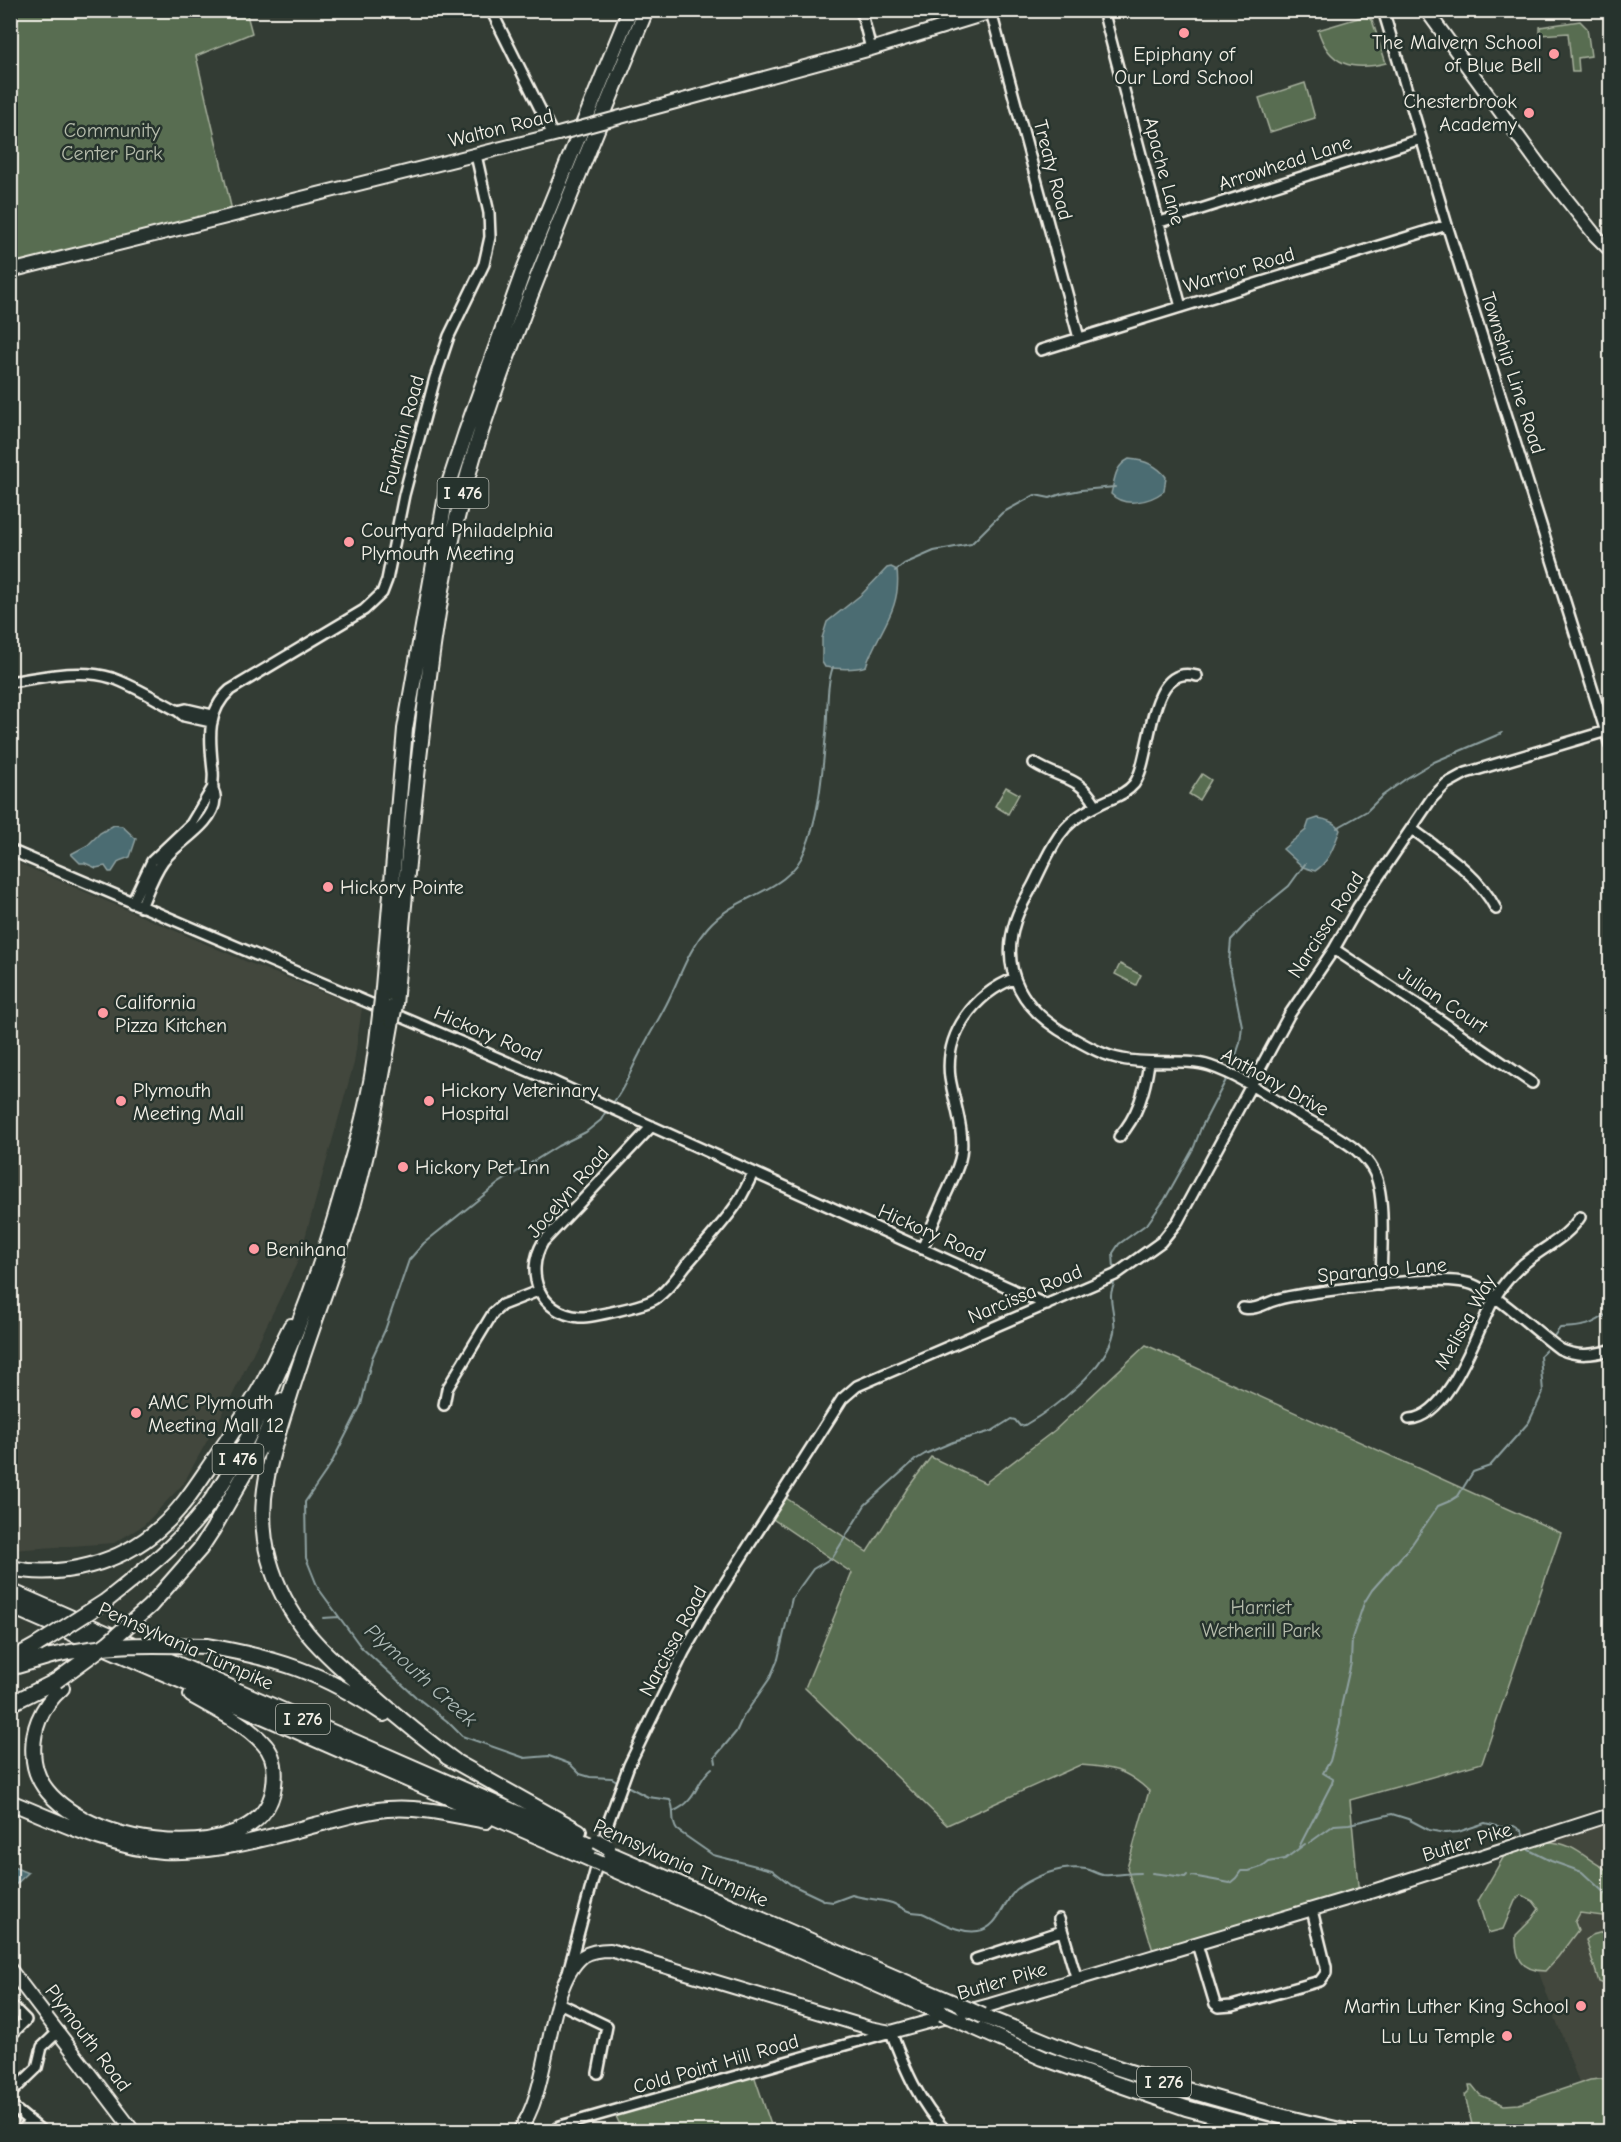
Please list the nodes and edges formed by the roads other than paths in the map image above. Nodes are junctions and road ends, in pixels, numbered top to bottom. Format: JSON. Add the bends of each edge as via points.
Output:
{"nodes":[{"id":1,"x":491,"y":10,"type":"edge"},
{"id":2,"x":630,"y":10,"type":"edge"},
{"id":3,"x":646,"y":10,"type":"edge"},
{"id":4,"x":861,"y":10,"type":"edge"},
{"id":5,"x":1103,"y":10,"type":"edge"},
{"id":6,"x":1383,"y":10,"type":"edge"},
{"id":7,"x":1426,"y":10,"type":"edge"},
{"id":8,"x":995,"y":11,"type":"edge"},
{"id":9,"x":870,"y":49,"type":"junction"},
{"id":10,"x":555,"y":135,"type":"junction"},
{"id":11,"x":1421,"y":139,"type":"junction"},
{"id":12,"x":476,"y":155,"type":"junction"},
{"id":13,"x":1160,"y":222,"type":"junction"},
{"id":14,"x":1447,"y":225,"type":"junction"},
{"id":15,"x":1611,"y":250,"type":"edge"},
{"id":16,"x":10,"y":271,"type":"edge"},
{"id":17,"x":1181,"y":306,"type":"junction"},
{"id":18,"x":1080,"y":338,"type":"junction"},
{"id":19,"x":1041,"y":350,"type":"dead end"},
{"id":20,"x":1197,"y":676,"type":"dead end"},
{"id":21,"x":10,"y":682,"type":"edge"},
{"id":22,"x":211,"y":719,"type":"junction"},
{"id":23,"x":1608,"y":730,"type":"edge"},
{"id":24,"x":1611,"y":746,"type":"edge"},
{"id":25,"x":1034,"y":763,"type":"dead end"},
{"id":26,"x":1096,"y":806,"type":"junction"},
{"id":27,"x":1412,"y":829,"type":"junction"},
{"id":28,"x":10,"y":850,"type":"edge"},
{"id":29,"x":137,"y":905,"type":"junction"},
{"id":30,"x":1496,"y":909,"type":"dead end"},
{"id":31,"x":1334,"y":949,"type":"junction"},
{"id":32,"x":1015,"y":978,"type":"junction"},
{"id":33,"x":386,"y":1017,"type":"junction"},
{"id":34,"x":1149,"y":1063,"type":"junction"},
{"id":35,"x":1532,"y":1083,"type":"dead end"},
{"id":36,"x":1250,"y":1085,"type":"junction"},
{"id":37,"x":652,"y":1126,"type":"junction"},
{"id":38,"x":1119,"y":1137,"type":"dead end"},
{"id":39,"x":753,"y":1173,"type":"junction"},
{"id":40,"x":1580,"y":1217,"type":"dead end"},
{"id":41,"x":332,"y":1227,"type":"junction"},
{"id":42,"x":922,"y":1249,"type":"junction"},
{"id":43,"x":1381,"y":1285,"type":"junction"},
{"id":44,"x":538,"y":1291,"type":"junction"},
{"id":45,"x":1495,"y":1298,"type":"junction"},
{"id":46,"x":1047,"y":1305,"type":"junction"},
{"id":47,"x":1243,"y":1308,"type":"dead end"},
{"id":48,"x":305,"y":1347,"type":"junction"},
{"id":49,"x":1611,"y":1350,"type":"edge"},
{"id":50,"x":444,"y":1405,"type":"dead end"},
{"id":51,"x":1409,"y":1419,"type":"dead end"},
{"id":52,"x":10,"y":1568,"type":"edge"},
{"id":53,"x":10,"y":1591,"type":"edge"},
{"id":54,"x":10,"y":1606,"type":"edge"},
{"id":55,"x":37,"y":1645,"type":"junction"},
{"id":56,"x":10,"y":1654,"type":"edge"},
{"id":57,"x":10,"y":1660,"type":"edge"},
{"id":58,"x":143,"y":1666,"type":"junction"},
{"id":59,"x":10,"y":1668,"type":"edge"},
{"id":60,"x":59,"y":1684,"type":"junction"},
{"id":61,"x":10,"y":1704,"type":"edge"},
{"id":62,"x":455,"y":1761,"type":"junction"},
{"id":63,"x":10,"y":1802,"type":"edge"},
{"id":64,"x":1611,"y":1815,"type":"edge"},
{"id":65,"x":510,"y":1825,"type":"junction"},
{"id":66,"x":600,"y":1852,"type":"junction"},
{"id":67,"x":1312,"y":1910,"type":"junction"},
{"id":68,"x":1059,"y":1919,"type":"dead end"},
{"id":69,"x":1062,"y":1931,"type":"junction"},
{"id":70,"x":1197,"y":1944,"type":"junction"},
{"id":71,"x":976,"y":1959,"type":"dead end"},
{"id":72,"x":10,"y":1968,"type":"edge"},
{"id":73,"x":1077,"y":1980,"type":"junction"},
{"id":74,"x":565,"y":1983,"type":"junction"},
{"id":75,"x":559,"y":2003,"type":"junction"},
{"id":76,"x":10,"y":2004,"type":"edge"},
{"id":77,"x":59,"y":2031,"type":"junction"},
{"id":78,"x":891,"y":2032,"type":"junction"},
{"id":79,"x":10,"y":2036,"type":"edge"},
{"id":80,"x":598,"y":2073,"type":"dead end"},
{"id":81,"x":10,"y":2094,"type":"edge"},
{"id":82,"x":10,"y":2105,"type":"edge"},
{"id":83,"x":30,"y":2121,"type":"junction"},
{"id":84,"x":20,"y":2132,"type":"edge"},
{"id":85,"x":43,"y":2132,"type":"edge"},
{"id":86,"x":134,"y":2132,"type":"edge"},
{"id":87,"x":518,"y":2132,"type":"edge"},
{"id":88,"x":553,"y":2132,"type":"edge"},
{"id":89,"x":947,"y":2132,"type":"edge"},
{"id":90,"x":1277,"y":2132,"type":"edge"},
{"id":91,"x":1350,"y":2132,"type":"edge"}],
"edges":[{"from":1,"to":10,"type":"street"},
{"from":2,"to":33,"type":"highway","number":"I 476","bridge":true,"via":[[524,272],[447,490],[405,729],[382,999]]},
{"from":3,"to":33,"type":"highway","number":"I 476","bridge":true,"via":[[518,329],[478,440],[459,507],[425,705],[395,1005]]},
{"from":4,"to":9,"type":"street"},
{"from":5,"to":13,"type":"street","name":"Apache Lane"},
{"from":6,"to":11,"type":"street","name":"Township Line Road"},
{"from":7,"to":15,"type":"main road","via":[[1540,166]]},
{"from":8,"to":9,"type":"main road","name":"Walton Road"},
{"from":8,"to":18,"type":"street","name":"Treaty Road"},
{"from":9,"to":10,"type":"main road","name":"Walton Road","bridge":true},
{"from":10,"to":12,"type":"main road","name":"Walton Road"},
{"from":11,"to":13,"type":"street","name":"Arrowhead Lane"},
{"from":11,"to":14,"type":"street","name":"Township Line Road"},
{"from":12,"to":16,"type":"main road","name":"Walton Road"},
{"from":12,"to":22,"type":"street","name":"Fountain Road","via":[[489,213],[490,237],[484,264],[449,336],[435,378],[382,593],[364,610],[230,690],[219,701]]},
{"from":13,"to":17,"type":"street","name":"Apache Lane"},
{"from":14,"to":17,"type":"street","name":"Warrior Road"},
{"from":14,"to":23,"type":"street","name":"Township Line Road"},
{"from":17,"to":18,"type":"street","name":"Warrior Road"},
{"from":18,"to":19,"type":"street","name":"Warrior Road"},
{"from":20,"to":26,"type":"street","name":"Anthony Drive","via":[[1179,675],[1161,694],[1138,777],[1124,793]]},
{"from":21,"to":22,"type":"street","via":[[99,675],[124,683],[178,711],[186,708]]},
{"from":22,"to":29,"type":"street","via":[[215,799],[208,817],[161,864]]},
{"from":23,"to":24,"type":"street","name":"Township Line Road"},
{"from":23,"to":27,"type":"street","name":"Narcissa Road","via":[[1466,773],[1432,798]]},
{"from":25,"to":26,"type":"street","via":[[1080,784]]},
{"from":26,"to":32,"type":"street","name":"Anthony Drive","via":[[1075,819],[1059,836],[1020,911],[1011,949]]},
{"from":27,"to":30,"type":"street","via":[[1473,876]]},
{"from":27,"to":31,"type":"street","name":"Narcissa Road"},
{"from":28,"to":29,"type":"street","name":"Hickory Road"},
{"from":29,"to":37,"type":"street","name":"Hickory Road"},
{"from":31,"to":35,"type":"street","name":"Julian Court"},
{"from":31,"to":36,"type":"street","name":"Narcissa Road","via":[[1289,1015]]},
{"from":32,"to":34,"type":"street","name":"Anthony Drive","via":[[1026,1000],[1047,1023],[1109,1056]]},
{"from":32,"to":42,"type":"street","via":[[977,1002],[955,1034],[950,1075],[961,1153]]},
{"from":33,"to":41,"type":"highway","number":"I 476"},
{"from":33,"to":48,"type":"highway","number":"I 476","via":[[361,1179]]},
{"from":34,"to":36,"type":"street","name":"Anthony Drive","via":[[1208,1065]]},
{"from":34,"to":38,"type":"street","via":[[1139,1105]]},
{"from":36,"to":43,"type":"street","name":"Anthony Drive","via":[[1354,1148],[1373,1169],[1381,1192]]},
{"from":36,"to":46,"type":"street","name":"Narcissa Road","via":[[1169,1232],[1115,1275]]},
{"from":37,"to":39,"type":"street","name":"Hickory Road"},
{"from":37,"to":44,"type":"street","name":"Jocelyn Road","via":[[543,1242],[534,1267]]},
{"from":39,"to":42,"type":"street","name":"Hickory Road"},
{"from":39,"to":44,"type":"street","via":[[729,1214],[665,1290],[649,1302],[581,1317],[557,1310]]},
{"from":40,"to":45,"type":"street","name":"Melissa Way","via":[[1569,1232],[1522,1265]]},
{"from":41,"to":52,"type":"highway","via":[[262,1384],[198,1483],[160,1528],[103,1562],[59,1570]]},
{"from":41,"to":55,"type":"highway","number":"I 476","bridge":true,"via":[[293,1343],[235,1464],[207,1506],[184,1534],[144,1570],[106,1601]]},
{"from":42,"to":46,"type":"street","name":"Hickory Road"},
{"from":43,"to":45,"type":"street","name":"Sparango Lane","via":[[1464,1282]]},
{"from":43,"to":47,"type":"street","name":"Sparango Lane","via":[[1293,1296],[1257,1308]]},
{"from":44,"to":50,"type":"street","via":[[493,1313],[447,1389]]},
{"from":45,"to":49,"type":"street","name":"Sparango Lane","via":[[1568,1352],[1585,1355]]},
{"from":45,"to":51,"type":"street","name":"Melissa Way","via":[[1444,1396],[1425,1415]]},
{"from":46,"to":74,"type":"street","name":"Narcissa Road","via":[[857,1386],[842,1399],[706,1613],[661,1698],[622,1783]]},
{"from":48,"to":60,"type":"highway","number":"I 476","bridge":true,"via":[[259,1449],[200,1549],[113,1646]]},
{"from":48,"to":62,"type":"highway","via":[[271,1456],[264,1495],[265,1540],[275,1578],[291,1613],[313,1642]]},
{"from":53,"to":66,"type":"highway","name":"Pennsylvania Turnpike","number":"I 276"},
{"from":54,"to":58,"type":"highway","name":"Pennsylvania Turnpike","number":"I 276"},
{"from":55,"to":56,"type":"highway"},
{"from":55,"to":57,"type":"highway","number":"I 476"},
{"from":58,"to":60,"type":"highway","via":[[243,1726],[263,1743],[275,1769],[273,1798],[260,1818],[232,1834],[160,1841],[119,1833],[76,1816],[53,1797],[40,1779],[33,1755],[41,1714]]},
{"from":58,"to":65,"type":"highway","name":"Pennsylvania Turnpike","number":"I 276"},
{"from":59,"to":62,"type":"highway","bridge":true,"via":[[72,1650],[128,1644],[206,1646],[252,1654],[322,1677]]},
{"from":60,"to":61,"type":"highway"},
{"from":62,"to":66,"type":"highway"},
{"from":63,"to":65,"type":"highway","via":[[112,1842],[163,1851],[216,1847],[387,1809],[423,1810]]},
{"from":64,"to":67,"type":"main road","name":"Butler Pike"},
{"from":65,"to":66,"type":"highway","name":"Pennsylvania Turnpike","number":"I 276"},
{"from":66,"to":90,"type":"highway","name":"Pennsylvania Turnpike","number":"I 276","bridge":true,"via":[[1043,2058],[1175,2104]]},
{"from":66,"to":91,"type":"highway","name":"Pennsylvania Turnpike","number":"I 276","bridge":true,"via":[[1084,2056],[1163,2082]]},
{"from":67,"to":70,"type":"main road","name":"Butler Pike"},
{"from":67,"to":70,"type":"street","via":[[1326,1967],[1320,1981],[1219,2007]]},
{"from":68,"to":69,"type":"street"},
{"from":69,"to":71,"type":"street"},
{"from":69,"to":73,"type":"street"},
{"from":70,"to":73,"type":"main road","name":"Butler Pike"},
{"from":72,"to":77,"type":"main road","name":"Plymouth Road"},
{"from":73,"to":78,"type":"main road","name":"Butler Pike"},
{"from":74,"to":75,"type":"main road","name":"Butler Pike"},
{"from":74,"to":78,"type":"main road","name":"Butler Pike","via":[[582,1958],[610,1950]]},
{"from":75,"to":80,"type":"street","via":[[607,2026]]},
{"from":75,"to":87,"type":"main road","name":"Butler Pike","via":[[534,2105]]},
{"from":76,"to":79,"type":"street","via":[[26,2020]]},
{"from":77,"to":81,"type":"street","via":[[42,2047],[37,2068]]},
{"from":77,"to":86,"type":"main road","name":"Plymouth Road"},
{"from":78,"to":88,"type":"street","name":"Cold Point Hill Road","via":[[560,2126]]},
{"from":78,"to":89,"type":"street","via":[[916,2091],[931,2116]]},
{"from":82,"to":83,"type":"street"},
{"from":83,"to":84,"type":"street"},
{"from":83,"to":85,"type":"street"}]}
